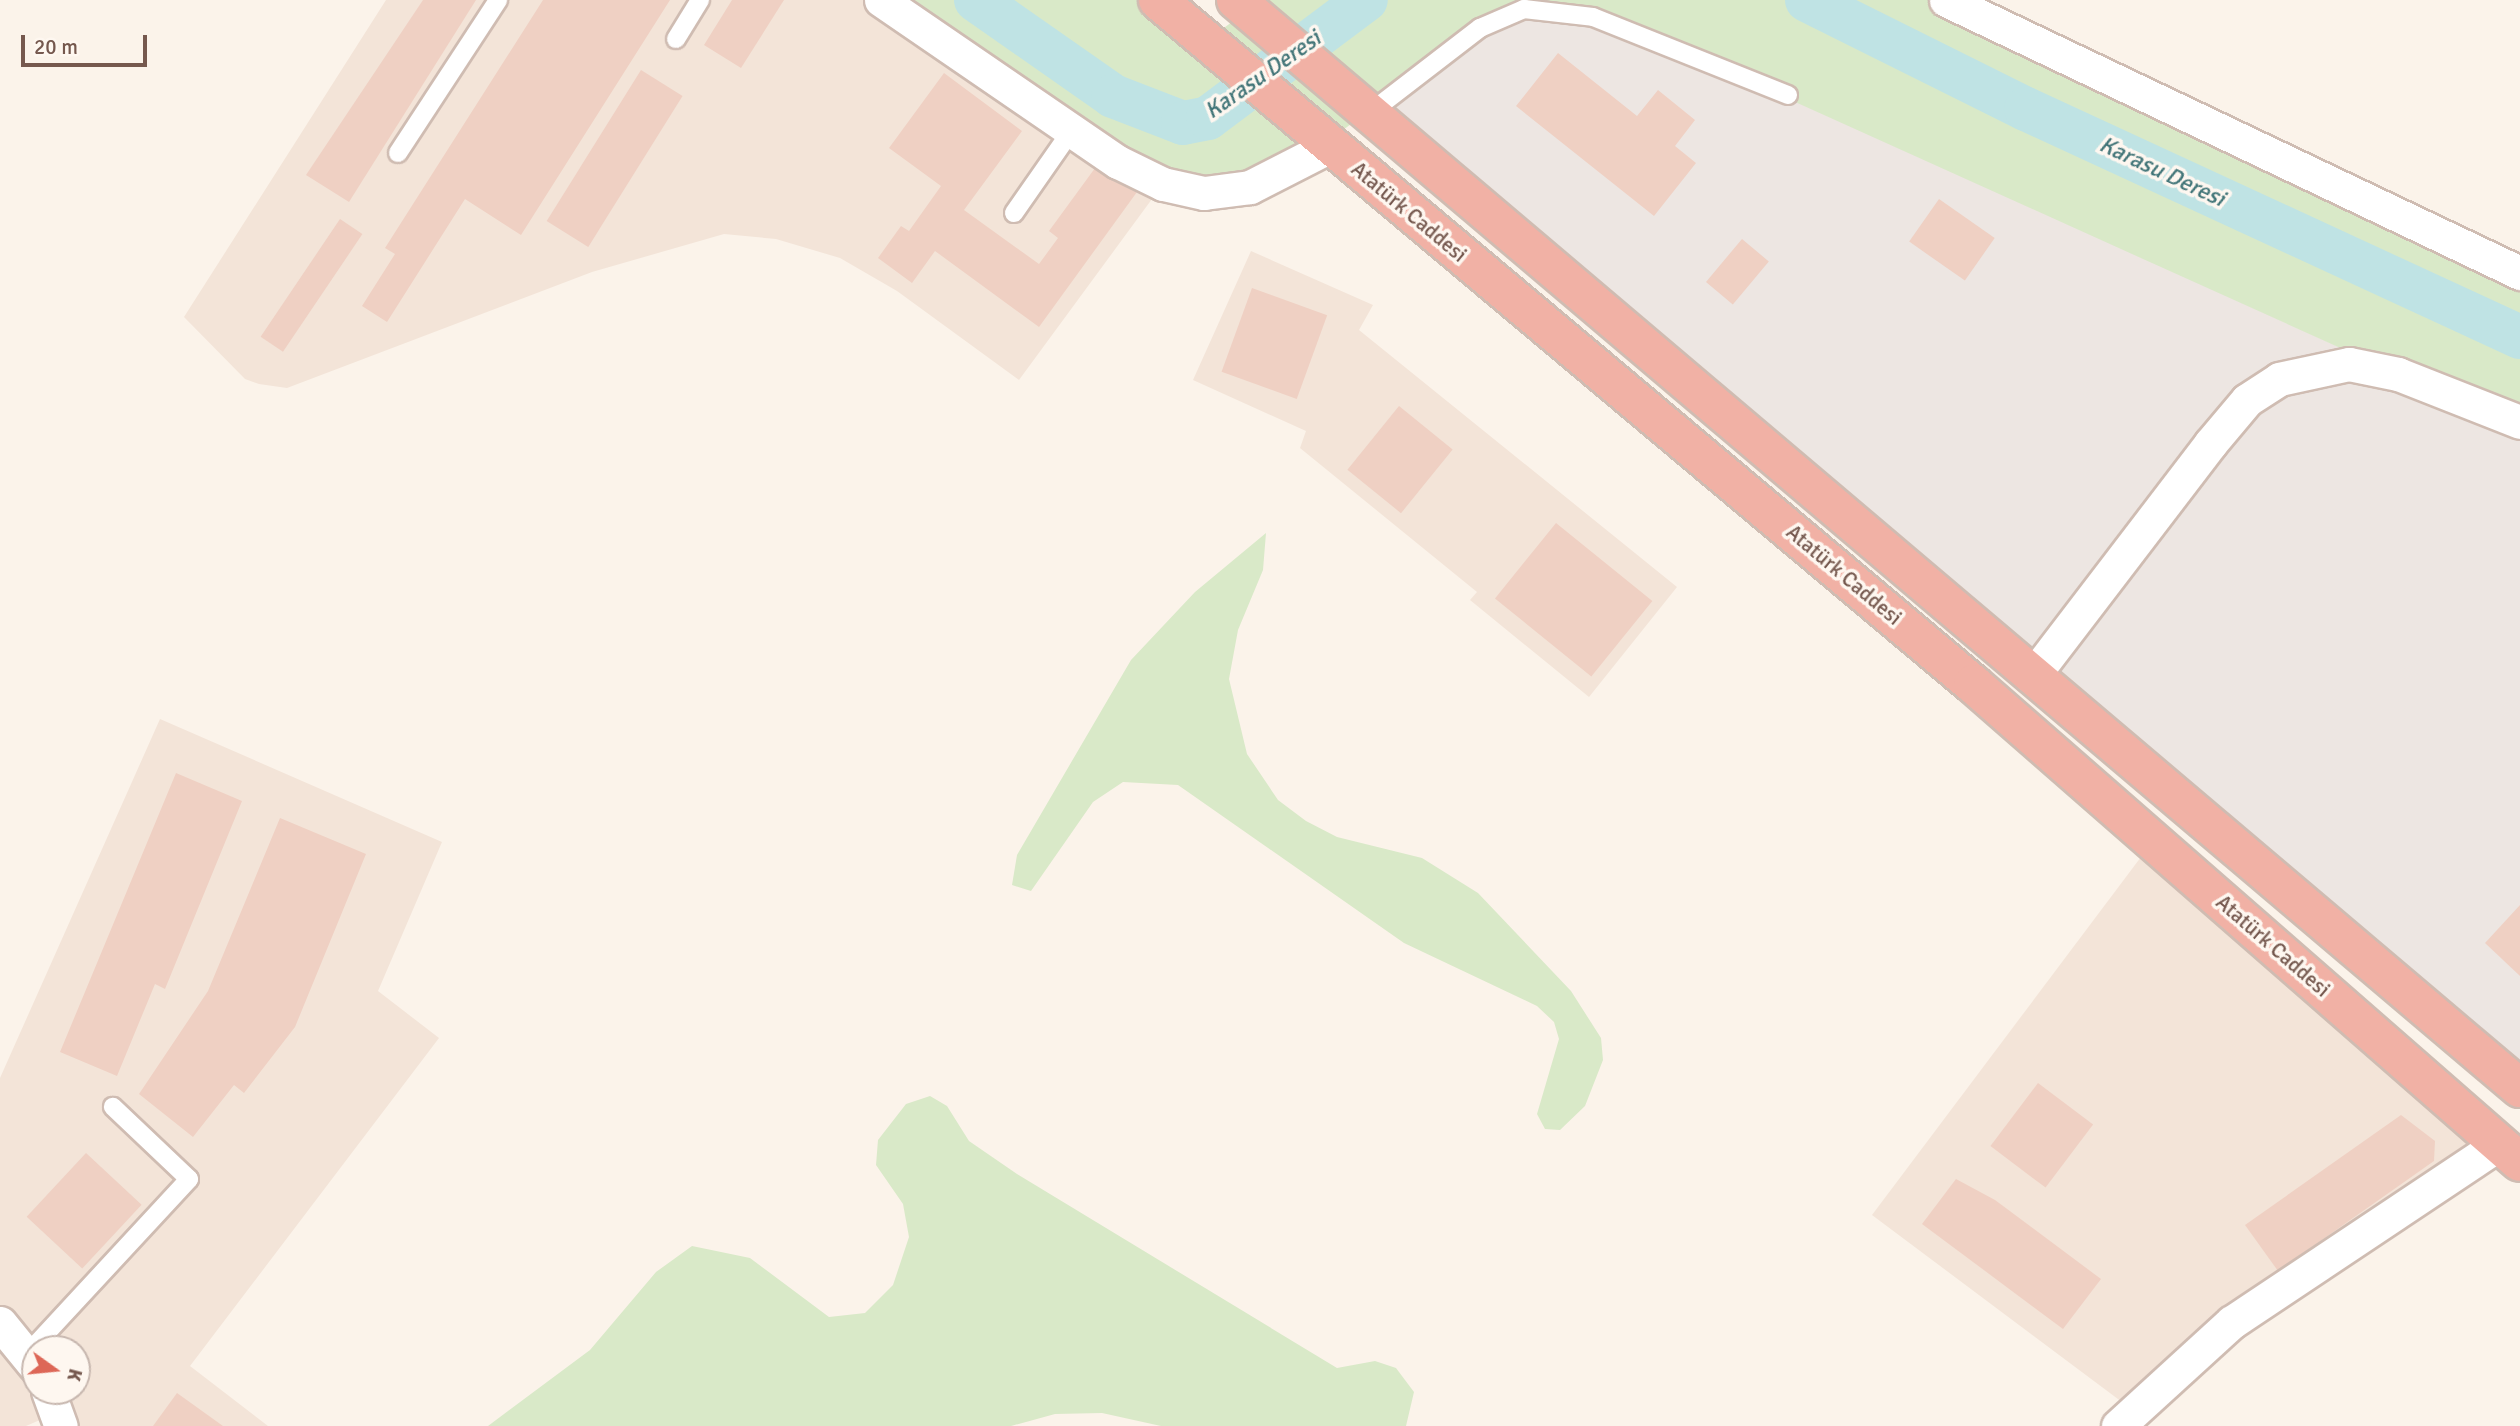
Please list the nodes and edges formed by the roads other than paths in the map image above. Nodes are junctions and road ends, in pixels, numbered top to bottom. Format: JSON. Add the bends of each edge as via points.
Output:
{"nodes":[{"id":1,"x":498,"y":0,"type":"edge"},
{"id":2,"x":700,"y":0,"type":"edge"},
{"id":3,"x":881,"y":0,"type":"edge"},
{"id":4,"x":1158,"y":0,"type":"edge"},
{"id":5,"x":1946,"y":0,"type":"edge"},
{"id":6,"x":1248,"y":3,"type":"edge"},
{"id":7,"x":676,"y":38,"type":"dead end"},
{"id":8,"x":1788,"y":95,"type":"dead end"},
{"id":9,"x":1367,"y":116,"type":"junction"},
{"id":10,"x":1072,"y":130,"type":"junction"},
{"id":11,"x":1330,"y":146,"type":"junction"},
{"id":12,"x":398,"y":153,"type":"dead end"},
{"id":13,"x":1014,"y":213,"type":"dead end"},
{"id":14,"x":2520,"y":273,"type":"edge"},
{"id":15,"x":2520,"y":422,"type":"edge"},
{"id":16,"x":2032,"y":677,"type":"junction"},
{"id":17,"x":2520,"y":1088,"type":"edge"},
{"id":18,"x":113,"y":1107,"type":"dead end"},
{"id":19,"x":2510,"y":1153,"type":"edge"},
{"id":20,"x":0,"y":1323,"type":"edge"},
{"id":21,"x":53,"y":1335,"type":"edge"},
{"id":22,"x":21,"y":1347,"type":"edge"},
{"id":23,"x":53,"y":1405,"type":"edge"},
{"id":24,"x":61,"y":1426,"type":"edge"},
{"id":25,"x":2118,"y":1426,"type":"edge"}],
"edges":[{"from":1,"to":12,"type":"lane"},
{"from":2,"to":7,"type":"lane"},
{"from":3,"to":10,"type":"street"},
{"from":4,"to":11,"type":"highway","name":"Atatürk Caddesi"},
{"from":5,"to":14,"type":"street"},
{"from":6,"to":9,"type":"highway","name":"Atatürk Caddesi"},
{"from":8,"to":9,"type":"lane","via":[[1605,20],[1524,9],[1480,29]]},
{"from":9,"to":16,"type":"highway","name":"Atatürk Caddesi"},
{"from":10,"to":11,"type":"street","via":[[1163,184],[1204,193],[1277,178]]},
{"from":10,"to":13,"type":"lane"},
{"from":11,"to":19,"type":"highway","name":"Atatürk Caddesi","via":[[1973,684]]},
{"from":15,"to":16,"type":"street","via":[[2398,374],[2349,364],[2278,379],[2247,400],[2210,444]]},
{"from":16,"to":17,"type":"highway","name":"Atatürk Caddesi"},
{"from":18,"to":21,"type":"lane","via":[[189,1179]]},
{"from":19,"to":25,"type":"street","via":[[2232,1322]]},
{"from":20,"to":22,"type":"street"},
{"from":23,"to":24,"type":"street"}]}
